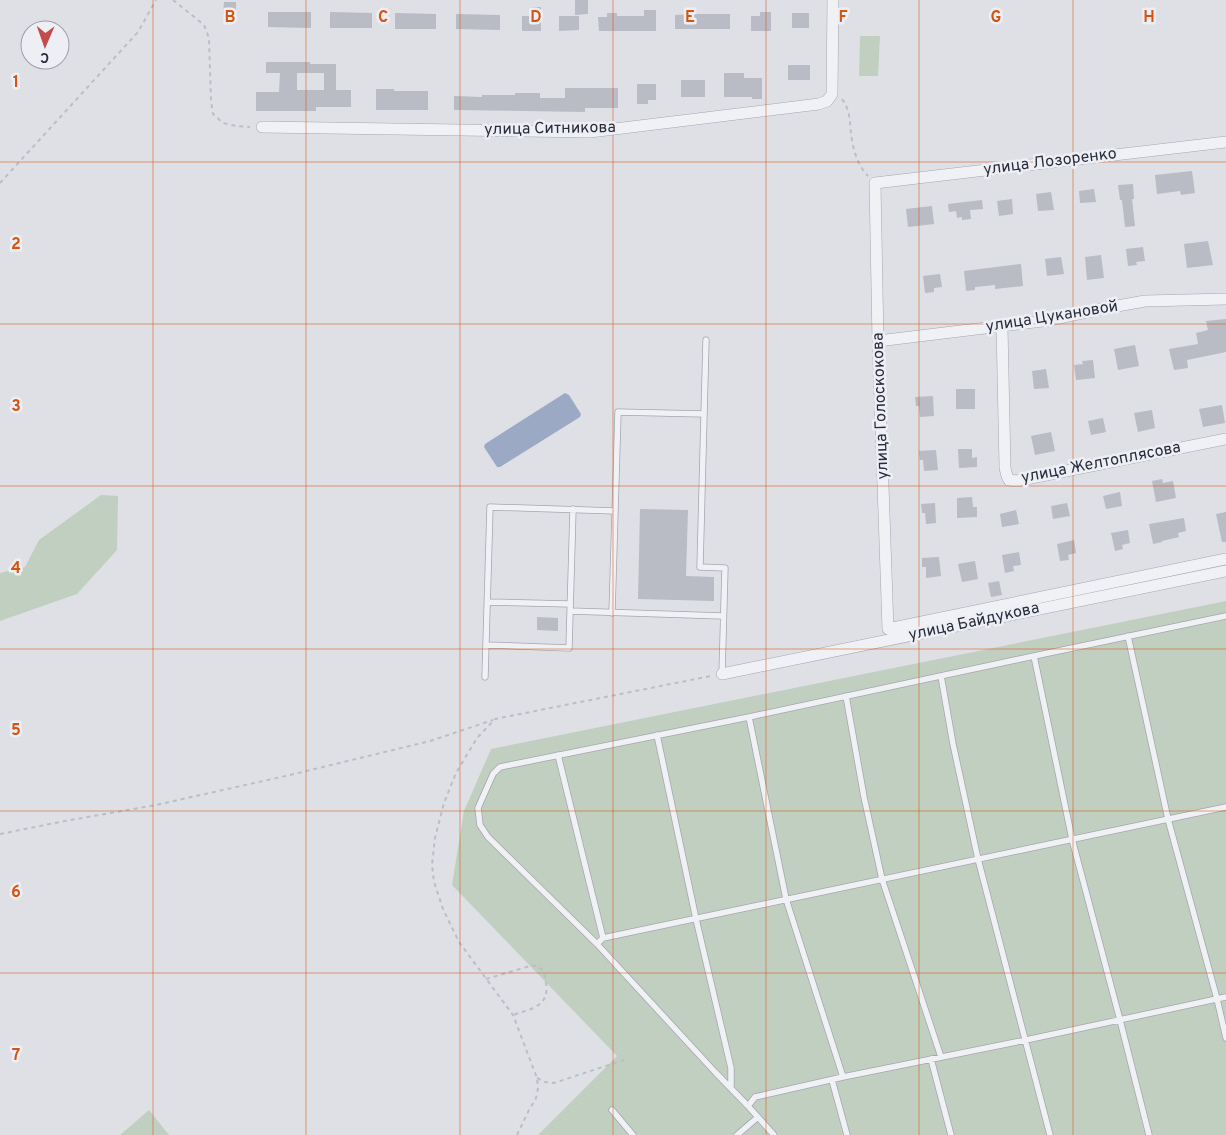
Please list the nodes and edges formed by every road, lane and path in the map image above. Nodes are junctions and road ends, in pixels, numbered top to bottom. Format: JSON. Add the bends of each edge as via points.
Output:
{"nodes":[{"id":1,"x":156,"y":0,"type":"edge"},
{"id":2,"x":173,"y":0,"type":"edge"},
{"id":3,"x":833,"y":0,"type":"edge"},
{"id":4,"x":832,"y":94,"type":"junction"},
{"id":5,"x":262,"y":127,"type":"joint"},
{"id":6,"x":1226,"y":142,"type":"edge"},
{"id":7,"x":0,"y":183,"type":"edge"},
{"id":8,"x":874,"y":183,"type":"junction"},
{"id":9,"x":1226,"y":299,"type":"edge"},
{"id":10,"x":1002,"y":326,"type":"junction"},
{"id":11,"x":706,"y":340,"type":"dead end"},
{"id":12,"x":878,"y":341,"type":"junction"},
{"id":13,"x":704,"y":414,"type":"junction"},
{"id":14,"x":1226,"y":439,"type":"edge"},
{"id":15,"x":573,"y":509,"type":"junction"},
{"id":16,"x":615,"y":511,"type":"junction"},
{"id":17,"x":1226,"y":559,"type":"edge"},
{"id":18,"x":1226,"y":571,"type":"edge"},
{"id":19,"x":488,"y":602,"type":"junction"},
{"id":20,"x":570,"y":604,"type":"junction"},
{"id":21,"x":570,"y":611,"type":"junction"},
{"id":22,"x":612,"y":613,"type":"junction"},
{"id":23,"x":723,"y":616,"type":"junction"},
{"id":24,"x":1225,"y":616,"type":"edge"},
{"id":25,"x":1226,"y":623,"type":"edge"},
{"id":26,"x":888,"y":629,"type":"joint"},
{"id":27,"x":1128,"y":636,"type":"junction"},
{"id":28,"x":486,"y":645,"type":"junction"},
{"id":29,"x":1034,"y":656,"type":"junction"},
{"id":30,"x":722,"y":674,"type":"junction"},
{"id":31,"x":941,"y":676,"type":"junction"},
{"id":32,"x":486,"y":677,"type":"dead end"},
{"id":33,"x":846,"y":696,"type":"junction"},
{"id":34,"x":749,"y":717,"type":"junction"},
{"id":35,"x":495,"y":719,"type":"junction"},
{"id":36,"x":658,"y":735,"type":"junction"},
{"id":37,"x":558,"y":755,"type":"junction"},
{"id":38,"x":1226,"y":807,"type":"edge"},
{"id":39,"x":1168,"y":819,"type":"junction"},
{"id":40,"x":0,"y":834,"type":"edge"},
{"id":41,"x":1072,"y":839,"type":"junction"},
{"id":42,"x":978,"y":859,"type":"junction"},
{"id":43,"x":882,"y":879,"type":"junction"},
{"id":44,"x":786,"y":899,"type":"junction"},
{"id":45,"x":696,"y":919,"type":"junction"},
{"id":46,"x":603,"y":938,"type":"junction"},
{"id":47,"x":597,"y":944,"type":"junction"},
{"id":48,"x":486,"y":979,"type":"junction"},
{"id":49,"x":1226,"y":997,"type":"edge"},
{"id":50,"x":1217,"y":999,"type":"junction"},
{"id":51,"x":513,"y":1015,"type":"junction"},
{"id":52,"x":1120,"y":1020,"type":"junction"},
{"id":53,"x":1226,"y":1038,"type":"edge"},
{"id":54,"x":1026,"y":1040,"type":"junction"},
{"id":55,"x":941,"y":1057,"type":"junction"},
{"id":56,"x":627,"y":1059,"type":"dead end"},
{"id":57,"x":931,"y":1059,"type":"junction"},
{"id":58,"x":843,"y":1077,"type":"junction"},
{"id":59,"x":537,"y":1078,"type":"junction"},
{"id":60,"x":832,"y":1080,"type":"junction"},
{"id":61,"x":731,"y":1088,"type":"junction"},
{"id":62,"x":748,"y":1106,"type":"junction"},
{"id":63,"x":612,"y":1110,"type":"dead end"},
{"id":64,"x":758,"y":1117,"type":"junction"},
{"id":65,"x":517,"y":1135,"type":"edge"},
{"id":66,"x":633,"y":1135,"type":"edge"},
{"id":67,"x":737,"y":1135,"type":"edge"},
{"id":68,"x":774,"y":1135,"type":"edge"},
{"id":69,"x":847,"y":1135,"type":"edge"},
{"id":70,"x":951,"y":1135,"type":"edge"},
{"id":71,"x":1050,"y":1135,"type":"edge"},
{"id":72,"x":1149,"y":1135,"type":"edge"}],
"edges":[{"from":1,"to":7,"type":"path","via":[[138,32]]},
{"from":2,"to":5,"type":"path","via":[[204,25],[209,38],[213,114],[236,126]]},
{"from":3,"to":4,"type":"street"},
{"from":4,"to":5,"type":"street","name":"улица Ситникова","via":[[819,104],[590,132]]},
{"from":4,"to":8,"type":"path","via":[[839,96],[848,107],[852,141],[862,169]]},
{"from":6,"to":8,"type":"street","name":"улица Лозоренко"},
{"from":8,"to":12,"type":"street","name":"улица Голоскокова"},
{"from":9,"to":10,"type":"street","name":"улица Цукановой","via":[[1145,301],[1051,320]]},
{"from":10,"to":12,"type":"street","name":"улица Цукановой"},
{"from":10,"to":14,"type":"street","name":"улица Желтоплясова","via":[[1005,468],[1009,480]]},
{"from":11,"to":13,"type":"lane"},
{"from":12,"to":26,"type":"street","name":"улица Голоскокова"},
{"from":13,"to":16,"type":"lane","via":[[618,412]]},
{"from":13,"to":23,"type":"lane","via":[[700,567],[725,568]]},
{"from":15,"to":16,"type":"lane"},
{"from":15,"to":19,"type":"lane","via":[[490,507]]},
{"from":15,"to":20,"type":"lane"},
{"from":16,"to":22,"type":"lane"},
{"from":17,"to":26,"type":"street","name":"улица Байдукова"},
{"from":18,"to":30,"type":"street","name":"улица Байдукова"},
{"from":19,"to":20,"type":"lane"},
{"from":19,"to":28,"type":"lane"},
{"from":20,"to":21,"type":"lane"},
{"from":21,"to":22,"type":"lane"},
{"from":21,"to":28,"type":"lane","via":[[569,648]]},
{"from":22,"to":23,"type":"lane"},
{"from":23,"to":30,"type":"lane"},
{"from":24,"to":25,"type":"lane"},
{"from":24,"to":27,"type":"lane"},
{"from":27,"to":29,"type":"lane"},
{"from":27,"to":39,"type":"lane"},
{"from":28,"to":32,"type":"lane"},
{"from":29,"to":31,"type":"lane"},
{"from":29,"to":41,"type":"lane"},
{"from":30,"to":35,"type":"path"},
{"from":31,"to":33,"type":"lane"},
{"from":31,"to":42,"type":"lane"},
{"from":33,"to":34,"type":"lane"},
{"from":33,"to":43,"type":"lane"},
{"from":34,"to":36,"type":"lane"},
{"from":34,"to":44,"type":"lane"},
{"from":35,"to":40,"type":"path","via":[[430,741],[290,775],[156,806]]},
{"from":35,"to":48,"type":"path","via":[[477,738],[456,773],[444,803],[432,865],[443,909],[459,942]]},
{"from":36,"to":37,"type":"lane"},
{"from":36,"to":45,"type":"lane"},
{"from":37,"to":46,"type":"lane"},
{"from":37,"to":47,"type":"lane","via":[[500,767],[493,774],[478,808],[480,825],[488,837]]},
{"from":38,"to":39,"type":"lane"},
{"from":39,"to":41,"type":"lane"},
{"from":39,"to":50,"type":"lane"},
{"from":41,"to":42,"type":"lane"},
{"from":41,"to":52,"type":"lane"},
{"from":42,"to":43,"type":"lane"},
{"from":42,"to":54,"type":"lane"},
{"from":43,"to":44,"type":"lane"},
{"from":43,"to":55,"type":"lane"},
{"from":44,"to":45,"type":"lane"},
{"from":44,"to":58,"type":"lane"},
{"from":45,"to":46,"type":"lane"},
{"from":45,"to":61,"type":"lane","via":[[731,1068]]},
{"from":46,"to":47,"type":"lane"},
{"from":47,"to":61,"type":"lane"},
{"from":48,"to":51,"type":"path"},
{"from":48,"to":51,"type":"path","via":[[530,966],[543,970],[547,985],[541,1004]]},
{"from":49,"to":50,"type":"lane"},
{"from":50,"to":52,"type":"lane"},
{"from":50,"to":53,"type":"lane"},
{"from":51,"to":59,"type":"path"},
{"from":52,"to":54,"type":"lane"},
{"from":52,"to":72,"type":"lane"},
{"from":54,"to":55,"type":"lane"},
{"from":54,"to":71,"type":"lane"},
{"from":55,"to":57,"type":"lane"},
{"from":56,"to":59,"type":"path","via":[[554,1083]]},
{"from":57,"to":58,"type":"lane"},
{"from":57,"to":70,"type":"lane"},
{"from":58,"to":60,"type":"lane"},
{"from":59,"to":65,"type":"path","via":[[536,1098]]},
{"from":60,"to":62,"type":"lane","via":[[755,1097]]},
{"from":60,"to":69,"type":"lane"},
{"from":61,"to":62,"type":"lane"},
{"from":62,"to":64,"type":"lane"},
{"from":63,"to":66,"type":"lane"},
{"from":64,"to":67,"type":"lane"},
{"from":64,"to":68,"type":"lane"}]}
